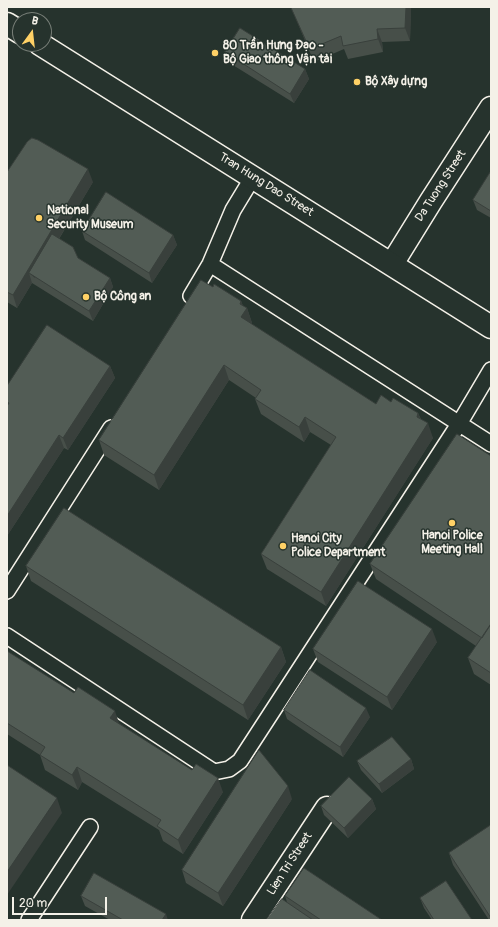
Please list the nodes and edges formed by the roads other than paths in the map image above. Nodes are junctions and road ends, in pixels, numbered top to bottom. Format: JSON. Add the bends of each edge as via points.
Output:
{"nodes":[{"id":1,"x":52,"y":51,"type":"edge"},
{"id":2,"x":491,"y":108,"type":"edge"},
{"id":3,"x":253,"y":177,"type":"junction"},
{"id":4,"x":210,"y":264,"type":"junction"},
{"id":5,"x":392,"y":264,"type":"junction"},
{"id":6,"x":186,"y":305,"type":"edge"},
{"id":7,"x":491,"y":327,"type":"edge"},
{"id":8,"x":491,"y":370,"type":"edge"},
{"id":9,"x":120,"y":413,"type":"edge"},
{"id":10,"x":459,"y":424,"type":"junction"},
{"id":11,"x":491,"y":444,"type":"edge"},
{"id":12,"x":7,"y":591,"type":"edge"},
{"id":13,"x":7,"y":636,"type":"edge"},
{"id":14,"x":327,"y":808,"type":"edge"},
{"id":15,"x":90,"y":827,"type":"dead end"},
{"id":16,"x":29,"y":920,"type":"edge"},
{"id":17,"x":253,"y":920,"type":"edge"}],
"edges":[{"from":1,"to":3,"type":"main road","name":"Tran Hung Dao Street"},
{"from":2,"to":5,"type":"main road","name":"Da Tuong Street"},
{"from":3,"to":4,"type":"lane","via":[[233,210]]},
{"from":3,"to":5,"type":"main road","name":"Tran Hung Dao Street"},
{"from":4,"to":6,"type":"lane"},
{"from":4,"to":10,"type":"lane"},
{"from":5,"to":7,"type":"main road","name":"Tran Hung Dao Street"},
{"from":8,"to":10,"type":"lane"},
{"from":9,"to":12,"type":"lane"},
{"from":10,"to":11,"type":"lane"},
{"from":10,"to":13,"type":"lane","via":[[240,761],[229,770],[214,772]]},
{"from":14,"to":17,"type":"main road","name":"Lien Tri Street"},
{"from":15,"to":16,"type":"lane"}]}
